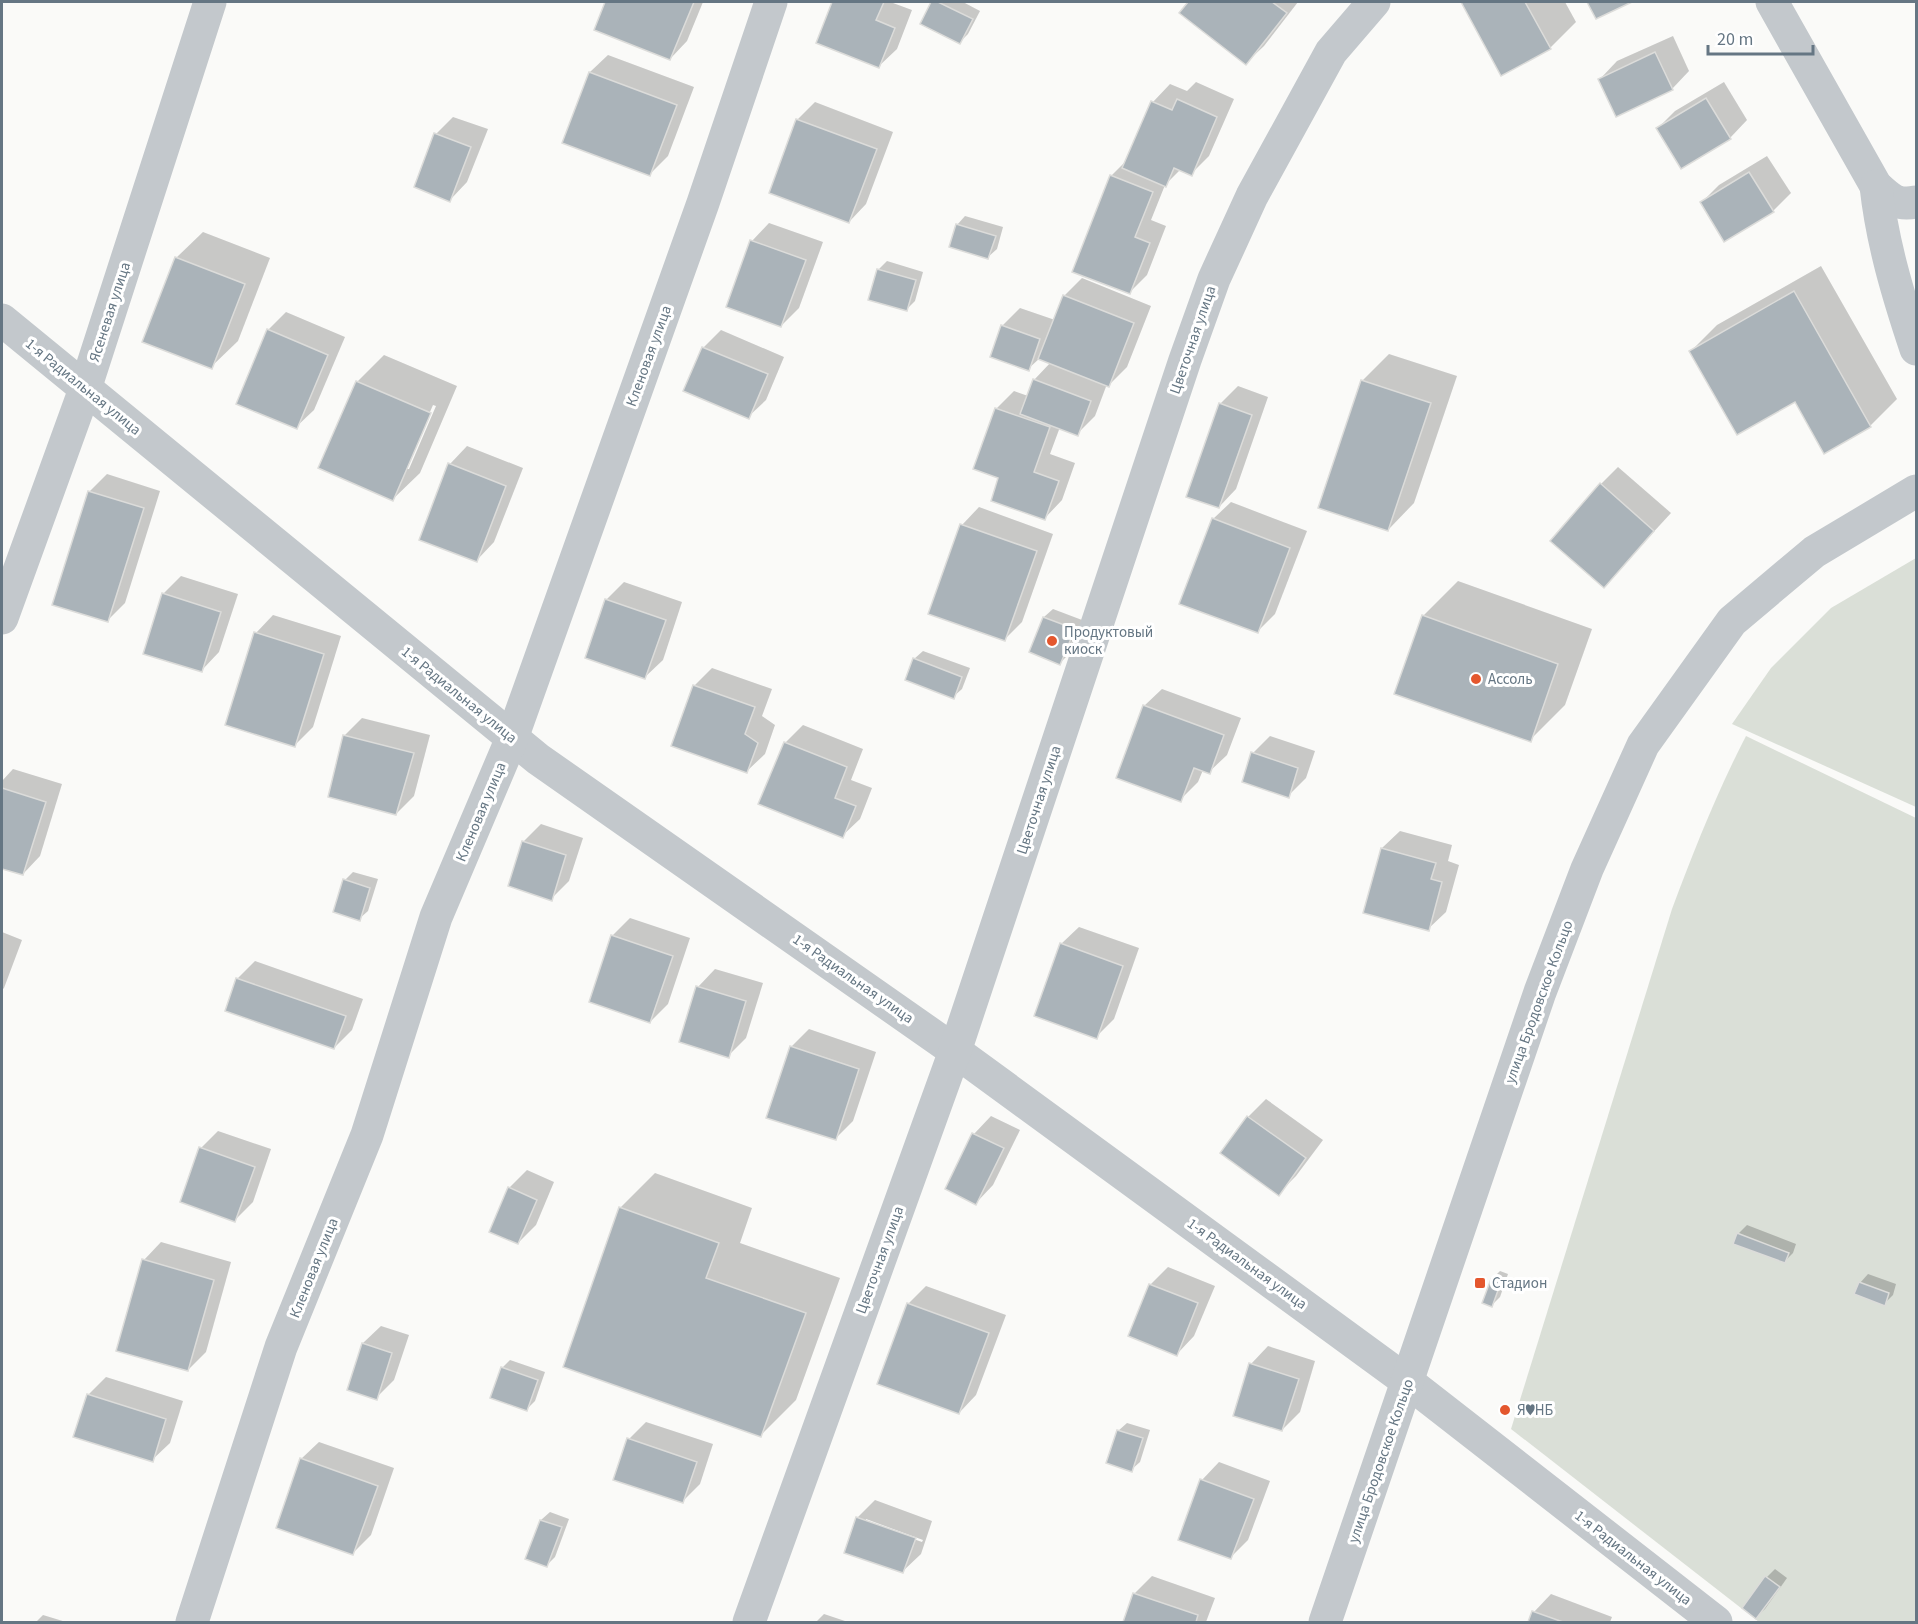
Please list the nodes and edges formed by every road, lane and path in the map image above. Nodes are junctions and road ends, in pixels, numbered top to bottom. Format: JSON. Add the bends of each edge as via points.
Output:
{"nodes":[{"id":1,"x":210,"y":2,"type":"edge"},
{"id":2,"x":771,"y":2,"type":"edge"},
{"id":3,"x":1374,"y":2,"type":"edge"},
{"id":4,"x":1772,"y":2,"type":"edge"},
{"id":5,"x":1876,"y":186,"type":"junction"},
{"id":6,"x":1917,"y":202,"type":"edge"},
{"id":7,"x":2,"y":320,"type":"edge"},
{"id":8,"x":1917,"y":348,"type":"edge"},
{"id":9,"x":86,"y":388,"type":"junction"},
{"id":10,"x":1917,"y":491,"type":"edge"},
{"id":11,"x":2,"y":618,"type":"edge"},
{"id":12,"x":512,"y":738,"type":"junction"},
{"id":13,"x":955,"y":1051,"type":"junction"},
{"id":14,"x":1408,"y":1382,"type":"junction"},
{"id":15,"x":192,"y":1623,"type":"edge"},
{"id":16,"x":749,"y":1623,"type":"edge"},
{"id":17,"x":1325,"y":1623,"type":"edge"},
{"id":18,"x":1716,"y":1623,"type":"edge"}],
"edges":[{"from":1,"to":9,"type":"street","name":"Ясеневая улица"},
{"from":2,"to":12,"type":"street","name":"Кленовая улица"},
{"from":3,"to":13,"type":"street","name":"Цветочная улица","via":[[1331,52],[1252,196],[1215,279]]},
{"from":4,"to":5,"type":"street"},
{"from":5,"to":6,"type":"street","via":[[1896,202]]},
{"from":5,"to":8,"type":"street","via":[[1879,218],[1896,291]]},
{"from":7,"to":9,"type":"street","name":"1-я Радиальная улица"},
{"from":9,"to":11,"type":"street","name":"Ясеневая улица"},
{"from":9,"to":12,"type":"street","name":"1-я Радиальная улица"},
{"from":10,"to":14,"type":"street","name":"улица Бродовское Кольцо","via":[[1814,552],[1732,621],[1643,745],[1587,869],[1540,992]]},
{"from":12,"to":13,"type":"street","name":"1-я Радиальная улица"},
{"from":12,"to":15,"type":"street","name":"Кленовая улица","via":[[436,917],[367,1135],[282,1347]]},
{"from":13,"to":14,"type":"street","name":"1-я Радиальная улица"},
{"from":13,"to":16,"type":"street","name":"Цветочная улица"},
{"from":14,"to":17,"type":"street","name":"улица Бродовское Кольцо"},
{"from":14,"to":18,"type":"street","name":"1-я Радиальная улица"}]}
